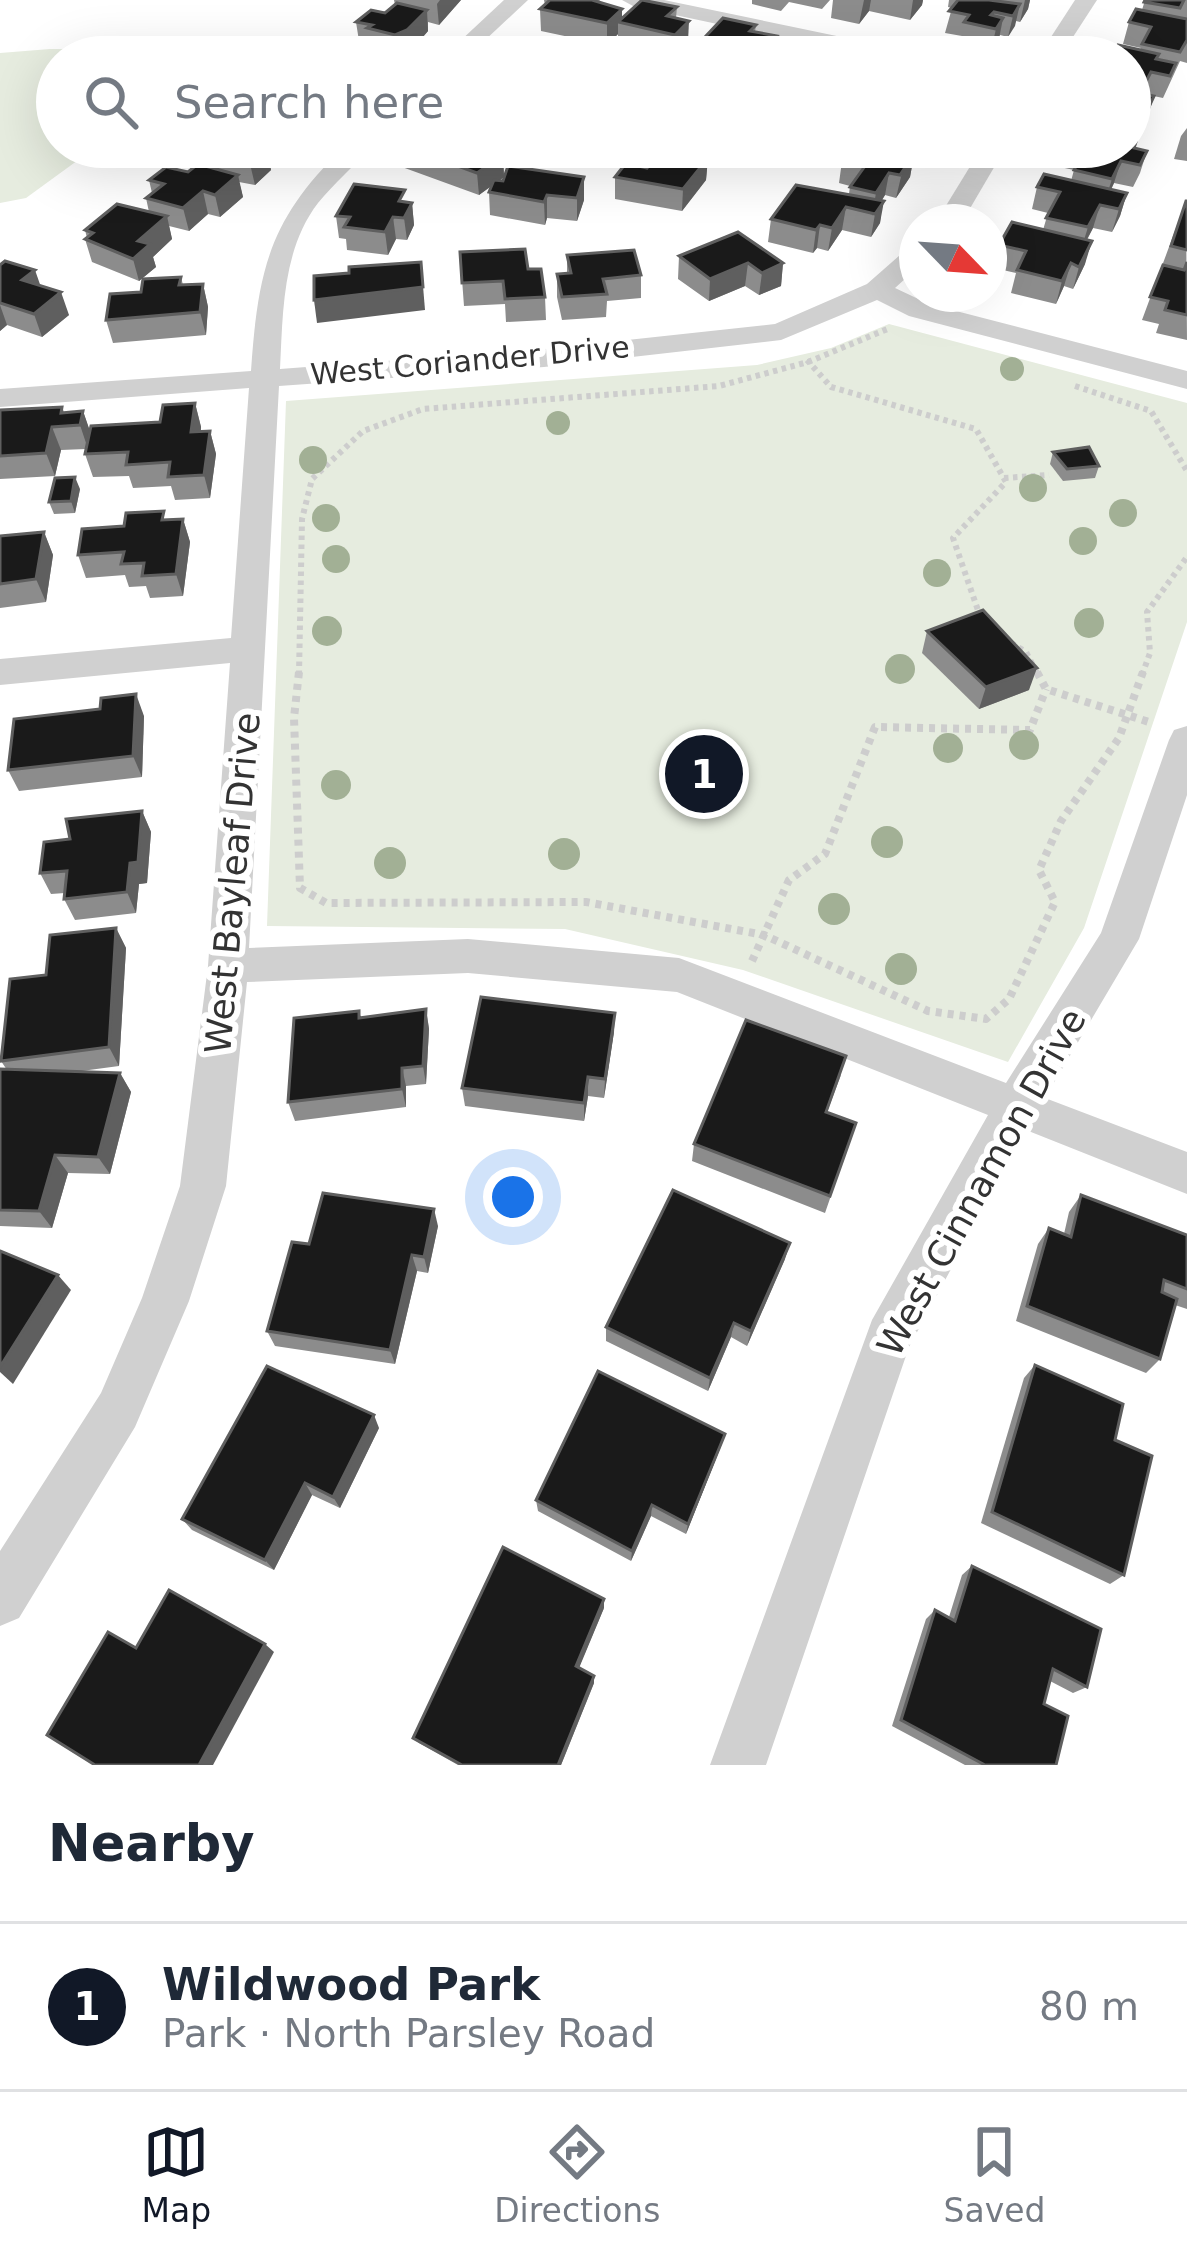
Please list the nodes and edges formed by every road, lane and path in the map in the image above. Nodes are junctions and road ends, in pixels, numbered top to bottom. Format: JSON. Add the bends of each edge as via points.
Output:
{"nodes":[{"id":1,"x":517,"y":0,"type":"edge"},
{"id":2,"x":633,"y":0,"type":"edge"},
{"id":3,"x":1086,"y":0,"type":"edge"},
{"id":4,"x":477,"y":36,"type":"edge"},
{"id":5,"x":804,"y":36,"type":"edge"},
{"id":6,"x":1063,"y":36,"type":"edge"},
{"id":7,"x":336,"y":168,"type":"edge"},
{"id":8,"x":981,"y":168,"type":"edge"},
{"id":9,"x":960,"y":204,"type":"edge"},
{"id":10,"x":899,"y":270,"type":"edge"},
{"id":11,"x":877,"y":290,"type":"junction"},
{"id":12,"x":890,"y":328,"type":"dead end"},
{"id":13,"x":794,"y":346,"type":"dead end"},
{"id":14,"x":808,"y":362,"type":"junction"},
{"id":15,"x":262,"y":377,"type":"junction"},
{"id":16,"x":1187,"y":380,"type":"edge"},
{"id":17,"x":1068,"y":382,"type":"dead end"},
{"id":18,"x":0,"y":398,"type":"edge"},
{"id":19,"x":1187,"y":471,"type":"edge"},
{"id":20,"x":1049,"y":475,"type":"dead end"},
{"id":21,"x":1004,"y":478,"type":"junction"},
{"id":22,"x":1187,"y":557,"type":"edge"},
{"id":23,"x":982,"y":623,"type":"edge"},
{"id":24,"x":997,"y":633,"type":"edge"},
{"id":25,"x":250,"y":649,"type":"junction"},
{"id":26,"x":0,"y":672,"type":"edge"},
{"id":27,"x":1046,"y":689,"type":"junction"},
{"id":28,"x":1125,"y":714,"type":"junction"},
{"id":29,"x":1168,"y":731,"type":"edge"},
{"id":30,"x":764,"y":934,"type":"junction"},
{"id":31,"x":752,"y":961,"type":"dead end"},
{"id":32,"x":228,"y":966,"type":"junction"},
{"id":33,"x":1016,"y":1106,"type":"junction"},
{"id":34,"x":1187,"y":1173,"type":"edge"},
{"id":35,"x":0,"y":1599,"type":"edge"},
{"id":36,"x":738,"y":1765,"type":"edge"}],
"edges":[{"from":1,"to":4,"type":"street"},
{"from":2,"to":5,"type":"street"},
{"from":3,"to":6,"type":"street"},
{"from":7,"to":15,"type":"street","name":"West Bayleaf Drive","via":[[284,232]]},
{"from":8,"to":9,"type":"street"},
{"from":10,"to":11,"type":"street","name":"West Coriander Drive"},
{"from":11,"to":15,"type":"street","name":"West Coriander Drive","via":[[781,332]]},
{"from":11,"to":16,"type":"street","via":[[919,310]]},
{"from":12,"to":14,"type":"path"},
{"from":13,"to":14,"type":"path"},
{"from":14,"to":21,"type":"path","via":[[831,387],[976,428]]},
{"from":14,"to":30,"type":"path","via":[[718,386],[423,409],[363,430],[312,478],[302,519],[294,718],[300,888],[326,903],[586,902]]},
{"from":15,"to":18,"type":"street","name":"West Coriander Drive"},
{"from":15,"to":25,"type":"street","name":"West Bayleaf Drive"},
{"from":17,"to":19,"type":"path","via":[[1151,411]]},
{"from":20,"to":21,"type":"path"},
{"from":21,"to":23,"type":"path","via":[[953,538]]},
{"from":22,"to":28,"type":"path","via":[[1147,612],[1150,653]]},
{"from":24,"to":27,"type":"path","via":[[1025,652]]},
{"from":25,"to":26,"type":"street"},
{"from":25,"to":32,"type":"street","name":"West Bayleaf Drive"},
{"from":27,"to":28,"type":"path"},
{"from":27,"to":30,"type":"path","via":[[1030,730],[875,727],[825,854],[789,880]]},
{"from":28,"to":29,"type":"path"},
{"from":28,"to":30,"type":"path","via":[[1119,738],[1061,821],[1039,869],[1054,902],[1009,998],[986,1019],[928,1011]]},
{"from":29,"to":33,"type":"street","name":"West Cinnamon Drive","via":[[1119,939]]},
{"from":30,"to":31,"type":"path"},
{"from":32,"to":33,"type":"street","via":[[469,956],[679,975]]},
{"from":32,"to":35,"type":"street","name":"West Bayleaf Drive","via":[[203,1186],[165,1301],[118,1410]]},
{"from":33,"to":34,"type":"street"},
{"from":33,"to":36,"type":"street","name":"West Cinnamon Drive","via":[[889,1337]]}]}
